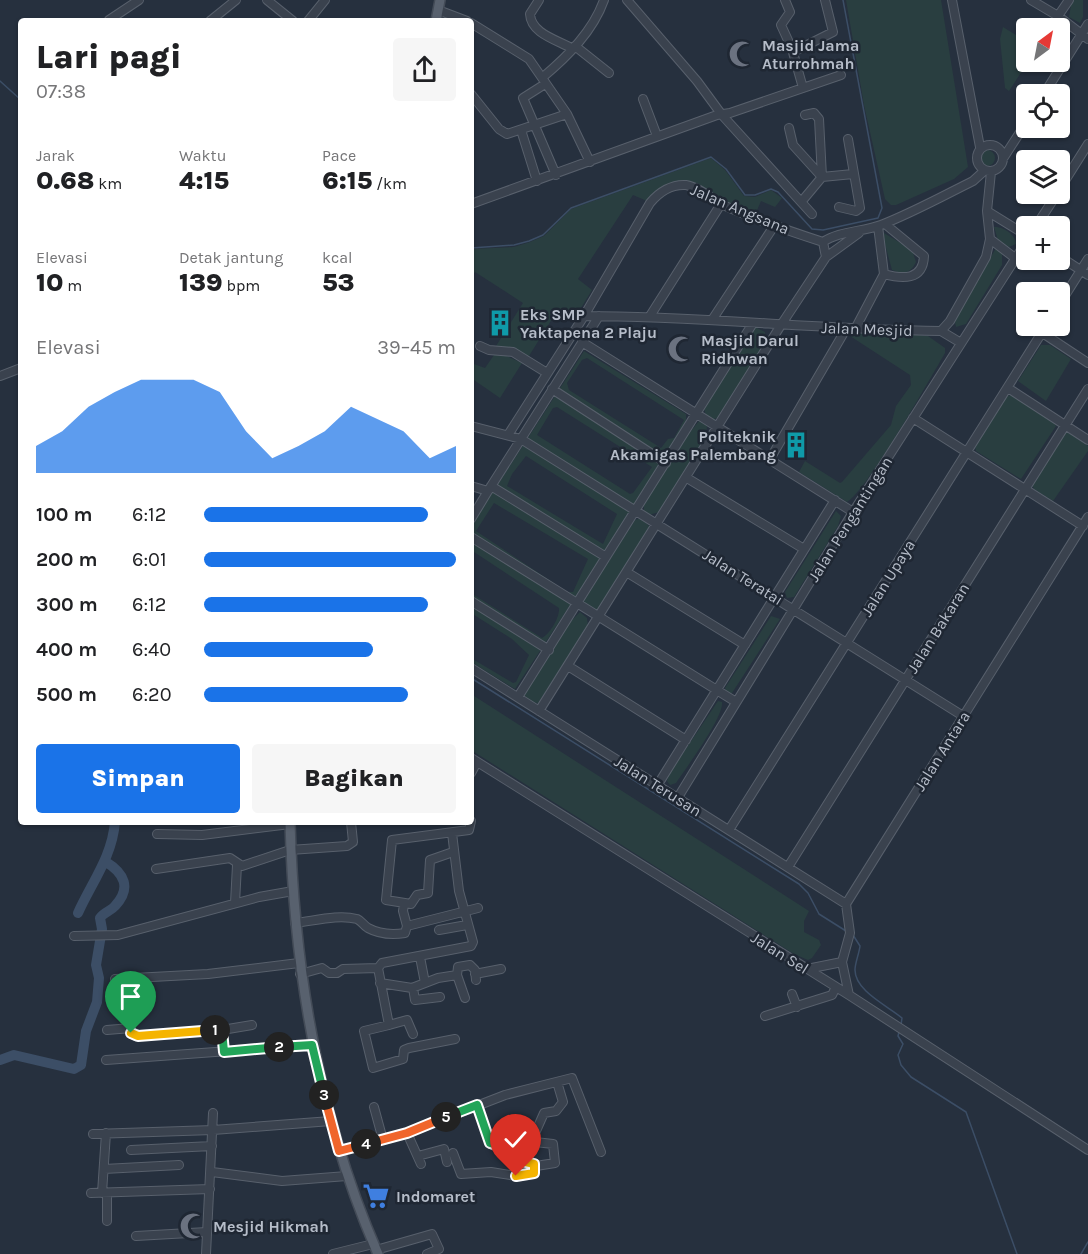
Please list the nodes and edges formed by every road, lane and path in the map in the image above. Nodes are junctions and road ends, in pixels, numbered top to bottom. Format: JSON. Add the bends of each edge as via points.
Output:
{"nodes":[{"id":1,"x":139,"y":0,"type":"edge"},
{"id":2,"x":236,"y":0,"type":"edge"},
{"id":3,"x":267,"y":0,"type":"edge"},
{"id":4,"x":325,"y":0,"type":"edge"},
{"id":5,"x":539,"y":0,"type":"edge"},
{"id":6,"x":604,"y":0,"type":"edge"},
{"id":7,"x":627,"y":0,"type":"edge"},
{"id":8,"x":785,"y":0,"type":"edge"},
{"id":9,"x":825,"y":0,"type":"edge"},
{"id":10,"x":952,"y":0,"type":"edge"},
{"id":11,"x":1031,"y":0,"type":"edge"},
{"id":12,"x":1069,"y":0,"type":"edge"},
{"id":13,"x":439,"y":3,"type":"edge"},
{"id":14,"x":1058,"y":16,"type":"junction"},
{"id":15,"x":112,"y":18,"type":"edge"},
{"id":16,"x":214,"y":18,"type":"edge"},
{"id":17,"x":289,"y":18,"type":"edge"},
{"id":18,"x":310,"y":18,"type":"edge"},
{"id":19,"x":436,"y":18,"type":"edge"},
{"id":20,"x":463,"y":18,"type":"edge"},
{"id":21,"x":1088,"y":24,"type":"edge"},
{"id":22,"x":474,"y":25,"type":"edge"},
{"id":23,"x":1085,"y":37,"type":"edge"},
{"id":24,"x":574,"y":47,"type":"junction"},
{"id":25,"x":793,"y":52,"type":"junction"},
{"id":26,"x":609,"y":73,"type":"dead end"},
{"id":27,"x":841,"y":75,"type":"dead end"},
{"id":28,"x":544,"y":80,"type":"junction"},
{"id":29,"x":1051,"y":84,"type":"edge"},
{"id":30,"x":803,"y":88,"type":"junction"},
{"id":31,"x":474,"y":98,"type":"edge"},
{"id":32,"x":643,"y":99,"type":"dead end"},
{"id":33,"x":567,"y":114,"type":"junction"},
{"id":34,"x":722,"y":114,"type":"junction"},
{"id":35,"x":805,"y":115,"type":"dead end"},
{"id":36,"x":534,"y":126,"type":"junction"},
{"id":37,"x":789,"y":128,"type":"dead end"},
{"id":38,"x":521,"y":130,"type":"junction"},
{"id":39,"x":657,"y":136,"type":"junction"},
{"id":40,"x":1016,"y":138,"type":"edge"},
{"id":41,"x":848,"y":139,"type":"dead end"},
{"id":42,"x":1088,"y":144,"type":"edge"},
{"id":43,"x":980,"y":147,"type":"junction"},
{"id":44,"x":1004,"y":156,"type":"junction"},
{"id":45,"x":590,"y":162,"type":"junction"},
{"id":46,"x":988,"y":171,"type":"junction"},
{"id":47,"x":1070,"y":173,"type":"edge"},
{"id":48,"x":853,"y":174,"type":"junction"},
{"id":49,"x":556,"y":175,"type":"junction"},
{"id":50,"x":822,"y":177,"type":"junction"},
{"id":51,"x":537,"y":181,"type":"junction"},
{"id":52,"x":802,"y":201,"type":"junction"},
{"id":53,"x":474,"y":203,"type":"edge"},
{"id":54,"x":721,"y":204,"type":"junction"},
{"id":55,"x":839,"y":207,"type":"dead end"},
{"id":56,"x":987,"y":211,"type":"junction"},
{"id":57,"x":812,"y":214,"type":"dead end"},
{"id":58,"x":882,"y":225,"type":"junction"},
{"id":59,"x":774,"y":226,"type":"junction"},
{"id":60,"x":1016,"y":229,"type":"edge"},
{"id":61,"x":861,"y":232,"type":"junction"},
{"id":62,"x":990,"y":239,"type":"junction"},
{"id":63,"x":823,"y":242,"type":"junction"},
{"id":64,"x":826,"y":257,"type":"junction"},
{"id":65,"x":1015,"y":258,"type":"joint"},
{"id":66,"x":1088,"y":259,"type":"edge"},
{"id":67,"x":1070,"y":263,"type":"edge"},
{"id":68,"x":1084,"y":273,"type":"edge"},
{"id":69,"x":884,"y":274,"type":"junction"},
{"id":70,"x":1070,"y":291,"type":"edge"},
{"id":71,"x":584,"y":316,"type":"junction"},
{"id":72,"x":598,"y":316,"type":"junction"},
{"id":73,"x":650,"y":316,"type":"junction"},
{"id":74,"x":712,"y":320,"type":"junction"},
{"id":75,"x":753,"y":323,"type":"junction"},
{"id":76,"x":780,"y":325,"type":"junction"},
{"id":77,"x":850,"y":329,"type":"junction"},
{"id":78,"x":940,"y":331,"type":"junction"},
{"id":79,"x":1040,"y":336,"type":"edge"},
{"id":80,"x":1053,"y":336,"type":"edge"},
{"id":81,"x":582,"y":342,"type":"junction"},
{"id":82,"x":961,"y":343,"type":"junction"},
{"id":83,"x":480,"y":346,"type":"dead end"},
{"id":84,"x":1088,"y":363,"type":"edge"},
{"id":85,"x":18,"y":369,"type":"edge"},
{"id":86,"x":547,"y":373,"type":"junction"},
{"id":87,"x":0,"y":376,"type":"edge"},
{"id":88,"x":1008,"y":388,"type":"junction"},
{"id":89,"x":552,"y":389,"type":"junction"},
{"id":90,"x":1088,"y":389,"type":"edge"},
{"id":91,"x":696,"y":414,"type":"junction"},
{"id":92,"x":913,"y":418,"type":"junction"},
{"id":93,"x":1065,"y":426,"type":"junction"},
{"id":94,"x":474,"y":427,"type":"edge"},
{"id":95,"x":719,"y":428,"type":"junction"},
{"id":96,"x":508,"y":435,"type":"junction"},
{"id":97,"x":521,"y":440,"type":"junction"},
{"id":98,"x":1088,"y":440,"type":"edge"},
{"id":99,"x":967,"y":453,"type":"junction"},
{"id":100,"x":770,"y":459,"type":"junction"},
{"id":101,"x":666,"y":463,"type":"junction"},
{"id":102,"x":687,"y":478,"type":"junction"},
{"id":103,"x":474,"y":486,"type":"edge"},
{"id":104,"x":490,"y":488,"type":"junction"},
{"id":105,"x":1025,"y":490,"type":"junction"},
{"id":106,"x":835,"y":500,"type":"junction"},
{"id":107,"x":636,"y":511,"type":"junction"},
{"id":108,"x":853,"y":512,"type":"junction"},
{"id":109,"x":474,"y":514,"type":"edge"},
{"id":110,"x":1088,"y":518,"type":"edge"},
{"id":111,"x":657,"y":525,"type":"junction"},
{"id":112,"x":1083,"y":526,"type":"junction"},
{"id":113,"x":474,"y":539,"type":"edge"},
{"id":114,"x":804,"y":549,"type":"junction"},
{"id":115,"x":606,"y":557,"type":"junction"},
{"id":116,"x":628,"y":573,"type":"junction"},
{"id":117,"x":774,"y":597,"type":"junction"},
{"id":118,"x":474,"y":603,"type":"edge"},
{"id":119,"x":577,"y":605,"type":"junction"},
{"id":120,"x":795,"y":610,"type":"junction"},
{"id":121,"x":599,"y":617,"type":"junction"},
{"id":122,"x":847,"y":642,"type":"junction"},
{"id":123,"x":745,"y":645,"type":"junction"},
{"id":124,"x":549,"y":650,"type":"junction"},
{"id":125,"x":568,"y":666,"type":"junction"},
{"id":126,"x":474,"y":670,"type":"edge"},
{"id":127,"x":905,"y":681,"type":"junction"},
{"id":128,"x":716,"y":691,"type":"junction"},
{"id":129,"x":518,"y":697,"type":"junction"},
{"id":130,"x":736,"y":702,"type":"junction"},
{"id":131,"x":539,"y":711,"type":"junction"},
{"id":132,"x":963,"y":716,"type":"junction"},
{"id":133,"x":686,"y":740,"type":"junction"},
{"id":134,"x":474,"y":760,"type":"edge"},
{"id":135,"x":657,"y":786,"type":"junction"},
{"id":136,"x":677,"y":799,"type":"junction"},
{"id":137,"x":275,"y":825,"type":"edge"},
{"id":138,"x":290,"y":825,"type":"edge"},
{"id":139,"x":351,"y":825,"type":"edge"},
{"id":140,"x":470,"y":825,"type":"edge"},
{"id":141,"x":729,"y":830,"type":"junction"},
{"id":142,"x":452,"y":833,"type":"junction"},
{"id":143,"x":157,"y":834,"type":"dead end"},
{"id":144,"x":290,"y":850,"type":"junction"},
{"id":145,"x":453,"y":852,"type":"junction"},
{"id":146,"x":237,"y":865,"type":"junction"},
{"id":147,"x":788,"y":867,"type":"junction"},
{"id":148,"x":156,"y":869,"type":"dead end"},
{"id":149,"x":293,"y":891,"type":"junction"},
{"id":150,"x":235,"y":903,"type":"junction"},
{"id":151,"x":404,"y":904,"type":"junction"},
{"id":152,"x":846,"y":904,"type":"junction"},
{"id":153,"x":478,"y":908,"type":"dead end"},
{"id":154,"x":465,"y":913,"type":"junction"},
{"id":155,"x":295,"y":923,"type":"junction"},
{"id":156,"x":407,"y":926,"type":"junction"},
{"id":157,"x":467,"y":926,"type":"junction"},
{"id":158,"x":439,"y":930,"type":"dead end"},
{"id":159,"x":74,"y":936,"type":"dead end"},
{"id":160,"x":420,"y":957,"type":"junction"},
{"id":161,"x":843,"y":962,"type":"junction"},
{"id":162,"x":299,"y":963,"type":"junction"},
{"id":163,"x":378,"y":968,"type":"junction"},
{"id":164,"x":501,"y":969,"type":"dead end"},
{"id":165,"x":807,"y":969,"type":"junction"},
{"id":166,"x":300,"y":974,"type":"junction"},
{"id":167,"x":457,"y":975,"type":"junction"},
{"id":168,"x":114,"y":979,"type":"dead end"},
{"id":169,"x":381,"y":983,"type":"junction"},
{"id":170,"x":425,"y":983,"type":"junction"},
{"id":171,"x":836,"y":987,"type":"junction"},
{"id":172,"x":413,"y":988,"type":"junction"},
{"id":173,"x":792,"y":994,"type":"dead end"},
{"id":174,"x":849,"y":995,"type":"junction"},
{"id":175,"x":440,"y":997,"type":"dead end"},
{"id":176,"x":465,"y":998,"type":"dead end"},
{"id":177,"x":797,"y":1007,"type":"junction"},
{"id":178,"x":130,"y":1008,"type":"dead end"},
{"id":179,"x":765,"y":1016,"type":"dead end"},
{"id":180,"x":252,"y":1025,"type":"dead end"},
{"id":181,"x":390,"y":1025,"type":"junction"},
{"id":182,"x":130,"y":1028,"type":"junction"},
{"id":183,"x":107,"y":1030,"type":"dead end"},
{"id":184,"x":222,"y":1030,"type":"junction"},
{"id":185,"x":413,"y":1034,"type":"dead end"},
{"id":186,"x":454,"y":1039,"type":"dead end"},
{"id":187,"x":312,"y":1045,"type":"junction"},
{"id":188,"x":224,"y":1052,"type":"junction"},
{"id":189,"x":106,"y":1060,"type":"dead end"},
{"id":190,"x":557,"y":1082,"type":"junction"},
{"id":191,"x":477,"y":1105,"type":"junction"},
{"id":192,"x":374,"y":1107,"type":"dead end"},
{"id":193,"x":213,"y":1113,"type":"dead end"},
{"id":194,"x":331,"y":1121,"type":"junction"},
{"id":195,"x":213,"y":1130,"type":"junction"},
{"id":196,"x":536,"y":1131,"type":"dead end"},
{"id":197,"x":407,"y":1133,"type":"junction"},
{"id":198,"x":93,"y":1134,"type":"dead end"},
{"id":199,"x":106,"y":1134,"type":"junction"},
{"id":200,"x":383,"y":1140,"type":"junction"},
{"id":201,"x":535,"y":1142,"type":"dead end"},
{"id":202,"x":212,"y":1146,"type":"junction"},
{"id":203,"x":131,"y":1150,"type":"dead end"},
{"id":204,"x":1088,"y":1150,"type":"edge"},
{"id":205,"x":339,"y":1151,"type":"junction"},
{"id":206,"x":601,"y":1152,"type":"dead end"},
{"id":207,"x":453,"y":1154,"type":"dead end"},
{"id":208,"x":418,"y":1156,"type":"junction"},
{"id":209,"x":447,"y":1162,"type":"dead end"},
{"id":210,"x":421,"y":1164,"type":"dead end"},
{"id":211,"x":534,"y":1164,"type":"junction"},
{"id":212,"x":179,"y":1165,"type":"dead end"},
{"id":213,"x":104,"y":1169,"type":"junction"},
{"id":214,"x":212,"y":1172,"type":"junction"},
{"id":215,"x":347,"y":1176,"type":"junction"},
{"id":216,"x":210,"y":1189,"type":"junction"},
{"id":217,"x":105,"y":1193,"type":"junction"},
{"id":218,"x":91,"y":1194,"type":"dead end"},
{"id":219,"x":107,"y":1221,"type":"dead end"},
{"id":220,"x":207,"y":1232,"type":"junction"},
{"id":221,"x":136,"y":1236,"type":"dead end"},
{"id":222,"x":376,"y":1249,"type":"edge"},
{"id":223,"x":206,"y":1254,"type":"edge"},
{"id":224,"x":333,"y":1254,"type":"edge"},
{"id":225,"x":427,"y":1254,"type":"edge"}],
"edges":[{"from":1,"to":15,"type":"street"},
{"from":2,"to":16,"type":"street"},
{"from":3,"to":17,"type":"street"},
{"from":4,"to":18,"type":"street"},
{"from":5,"to":24,"type":"street","via":[[530,14],[532,23],[544,34]]},
{"from":6,"to":24,"type":"street","via":[[598,17]]},
{"from":7,"to":34,"type":"street"},
{"from":8,"to":25,"type":"street","via":[[790,12],[781,25]]},
{"from":9,"to":25,"type":"street","via":[[832,32]]},
{"from":10,"to":43,"type":"street"},
{"from":11,"to":14,"type":"street"},
{"from":12,"to":14,"type":"street"},
{"from":13,"to":19,"type":"main road"},
{"from":13,"to":20,"type":"street"},
{"from":14,"to":23,"type":"street"},
{"from":21,"to":23,"type":"street"},
{"from":22,"to":28,"type":"street","via":[[524,55]]},
{"from":23,"to":29,"type":"street"},
{"from":24,"to":26,"type":"street"},
{"from":24,"to":28,"type":"street"},
{"from":25,"to":30,"type":"street"},
{"from":27,"to":30,"type":"street"},
{"from":28,"to":33,"type":"street"},
{"from":28,"to":36,"type":"street","via":[[524,98]]},
{"from":30,"to":34,"type":"street"},
{"from":31,"to":38,"type":"street","via":[[499,129],[507,134]]},
{"from":32,"to":39,"type":"street"},
{"from":33,"to":36,"type":"street"},
{"from":33,"to":45,"type":"street"},
{"from":34,"to":39,"type":"street"},
{"from":34,"to":52,"type":"street"},
{"from":35,"to":50,"type":"street","via":[[814,113],[819,119]]},
{"from":36,"to":38,"type":"street"},
{"from":36,"to":49,"type":"street"},
{"from":37,"to":50,"type":"street","via":[[793,145]]},
{"from":38,"to":51,"type":"street"},
{"from":39,"to":45,"type":"street"},
{"from":40,"to":44,"type":"street"},
{"from":41,"to":48,"type":"street"},
{"from":42,"to":47,"type":"street"},
{"from":43,"to":44,"type":"street","via":[[996,147]]},
{"from":43,"to":46,"type":"street","via":[[975,159]]},
{"from":44,"to":46,"type":"street","via":[[997,169]]},
{"from":45,"to":49,"type":"street"},
{"from":46,"to":56,"type":"street"},
{"from":46,"to":58,"type":"street"},
{"from":48,"to":50,"type":"street"},
{"from":48,"to":55,"type":"street","via":[[860,210]]},
{"from":49,"to":51,"type":"street"},
{"from":50,"to":52,"type":"street"},
{"from":51,"to":53,"type":"street"},
{"from":52,"to":57,"type":"street"},
{"from":54,"to":59,"type":"street","name":"Jalan Angsana"},
{"from":54,"to":71,"type":"street","name":"Jalan Angsana","via":[[688,186],[672,187],[658,194]]},
{"from":54,"to":73,"type":"street"},
{"from":56,"to":60,"type":"street"},
{"from":56,"to":62,"type":"street"},
{"from":58,"to":61,"type":"street"},
{"from":58,"to":69,"type":"street"},
{"from":58,"to":69,"type":"street","via":[[924,256],[917,274],[902,279]]},
{"from":59,"to":63,"type":"street","name":"Jalan Angsana"},
{"from":59,"to":74,"type":"street"},
{"from":61,"to":63,"type":"street","via":[[834,236]]},
{"from":61,"to":64,"type":"street"},
{"from":62,"to":65,"type":"street"},
{"from":62,"to":78,"type":"street","via":[[986,257],[950,321]]},
{"from":63,"to":64,"type":"street"},
{"from":64,"to":76,"type":"street"},
{"from":65,"to":82,"type":"street","name":"Jalan Pengantingan"},
{"from":66,"to":68,"type":"street"},
{"from":67,"to":68,"type":"street"},
{"from":68,"to":70,"type":"street"},
{"from":69,"to":77,"type":"street"},
{"from":71,"to":72,"type":"street","name":"Jalan Mesjid"},
{"from":71,"to":86,"type":"street","name":"Jalan Angsana"},
{"from":72,"to":73,"type":"street","name":"Jalan Mesjid"},
{"from":72,"to":81,"type":"street"},
{"from":73,"to":74,"type":"street","name":"Jalan Mesjid"},
{"from":74,"to":75,"type":"street","name":"Jalan Mesjid"},
{"from":75,"to":76,"type":"street","name":"Jalan Mesjid"},
{"from":75,"to":91,"type":"street"},
{"from":76,"to":77,"type":"street","name":"Jalan Mesjid"},
{"from":76,"to":95,"type":"street"},
{"from":77,"to":78,"type":"street","name":"Jalan Mesjid"},
{"from":77,"to":100,"type":"street"},
{"from":78,"to":82,"type":"street"},
{"from":79,"to":88,"type":"street","name":"Jalan Upaya"},
{"from":80,"to":84,"type":"street"},
{"from":81,"to":89,"type":"street"},
{"from":81,"to":91,"type":"street"},
{"from":82,"to":92,"type":"street","name":"Jalan Pengantingan"},
{"from":83,"to":86,"type":"street","via":[[513,352]]},
{"from":85,"to":87,"type":"street"},
{"from":86,"to":96,"type":"street","name":"Jalan Angsana"},
{"from":88,"to":93,"type":"street"},
{"from":88,"to":99,"type":"street","name":"Jalan Upaya"},
{"from":89,"to":97,"type":"street"},
{"from":89,"to":101,"type":"street"},
{"from":90,"to":93,"type":"street","name":"Jalan Bakaran"},
{"from":91,"to":95,"type":"street"},
{"from":91,"to":101,"type":"street"},
{"from":92,"to":99,"type":"street"},
{"from":92,"to":108,"type":"street","name":"Jalan Pengantingan"},
{"from":93,"to":98,"type":"street"},
{"from":93,"to":105,"type":"street","name":"Jalan Bakaran"},
{"from":94,"to":96,"type":"street","name":"Jalan Teratai"},
{"from":95,"to":100,"type":"street"},
{"from":95,"to":102,"type":"street"},
{"from":96,"to":97,"type":"street","name":"Jalan Teratai"},
{"from":97,"to":104,"type":"street"},
{"from":97,"to":107,"type":"street","name":"Jalan Teratai"},
{"from":99,"to":105,"type":"street"},
{"from":99,"to":122,"type":"street","name":"Jalan Upaya"},
{"from":100,"to":106,"type":"street"},
{"from":101,"to":107,"type":"street"},
{"from":102,"to":111,"type":"street"},
{"from":102,"to":114,"type":"street"},
{"from":103,"to":104,"type":"street"},
{"from":104,"to":109,"type":"street"},
{"from":104,"to":115,"type":"street"},
{"from":105,"to":112,"type":"street"},
{"from":105,"to":127,"type":"street","name":"Jalan Bakaran"},
{"from":106,"to":108,"type":"street"},
{"from":106,"to":114,"type":"street"},
{"from":107,"to":111,"type":"street","name":"Jalan Teratai"},
{"from":107,"to":115,"type":"street"},
{"from":108,"to":120,"type":"street","name":"Jalan Pengantingan"},
{"from":110,"to":112,"type":"street","name":"Jalan Antara"},
{"from":111,"to":116,"type":"street"},
{"from":111,"to":117,"type":"street","name":"Jalan Teratai"},
{"from":112,"to":132,"type":"street","name":"Jalan Antara"},
{"from":113,"to":119,"type":"street"},
{"from":114,"to":117,"type":"street"},
{"from":115,"to":119,"type":"street"},
{"from":116,"to":121,"type":"street"},
{"from":116,"to":123,"type":"street"},
{"from":117,"to":120,"type":"street","name":"Jalan Teratai"},
{"from":117,"to":123,"type":"street"},
{"from":118,"to":124,"type":"street"},
{"from":119,"to":121,"type":"street"},
{"from":119,"to":124,"type":"street"},
{"from":120,"to":122,"type":"street","name":"Jalan Teratai"},
{"from":120,"to":130,"type":"street","name":"Jalan Pengantingan"},
{"from":121,"to":125,"type":"street"},
{"from":121,"to":128,"type":"street"},
{"from":122,"to":127,"type":"street","name":"Jalan Teratai"},
{"from":122,"to":141,"type":"street","name":"Jalan Upaya"},
{"from":123,"to":128,"type":"street"},
{"from":124,"to":129,"type":"street"},
{"from":125,"to":131,"type":"street"},
{"from":125,"to":133,"type":"street"},
{"from":126,"to":129,"type":"street","name":"Jalan Terusan"},
{"from":127,"to":132,"type":"street","name":"Jalan Teratai"},
{"from":127,"to":147,"type":"street","name":"Jalan Bakaran"},
{"from":128,"to":130,"type":"street"},
{"from":128,"to":133,"type":"street"},
{"from":129,"to":131,"type":"street","name":"Jalan Terusan"},
{"from":130,"to":136,"type":"street","name":"Jalan Pengantingan"},
{"from":131,"to":135,"type":"street","name":"Jalan Terusan"},
{"from":132,"to":152,"type":"street","name":"Jalan Antara"},
{"from":133,"to":135,"type":"street"},
{"from":134,"to":165,"type":"street","name":"Jalan Sel"},
{"from":135,"to":136,"type":"street","name":"Jalan Terusan"},
{"from":136,"to":141,"type":"street","name":"Jalan Terusan"},
{"from":137,"to":143,"type":"street","via":[[202,835]]},
{"from":138,"to":144,"type":"main road"},
{"from":139,"to":144,"type":"street","via":[[353,842],[347,846]]},
{"from":140,"to":142,"type":"street","via":[[470,829]]},
{"from":141,"to":147,"type":"street","name":"Jalan Terusan"},
{"from":142,"to":145,"type":"street"},
{"from":142,"to":151,"type":"street","via":[[391,841],[386,899]]},
{"from":144,"to":146,"type":"street"},
{"from":144,"to":149,"type":"main road"},
{"from":145,"to":151,"type":"street","via":[[431,858],[429,892],[417,895],[412,904]]},
{"from":145,"to":154,"type":"street"},
{"from":146,"to":148,"type":"street","via":[[230,858]]},
{"from":146,"to":150,"type":"street"},
{"from":147,"to":152,"type":"street","name":"Jalan Terusan"},
{"from":149,"to":150,"type":"street"},
{"from":149,"to":155,"type":"main road"},
{"from":150,"to":159,"type":"street","via":[[118,934]]},
{"from":151,"to":156,"type":"street"},
{"from":152,"to":161,"type":"street","via":[[850,933]]},
{"from":153,"to":154,"type":"street"},
{"from":154,"to":156,"type":"street"},
{"from":154,"to":157,"type":"street"},
{"from":155,"to":156,"type":"street","via":[[348,918],[360,920],[379,932],[397,934],[405,933]]},
{"from":155,"to":162,"type":"main road"},
{"from":157,"to":158,"type":"street"},
{"from":157,"to":160,"type":"street","via":[[473,942],[469,947]]},
{"from":160,"to":163,"type":"street","via":[[382,963]]},
{"from":160,"to":170,"type":"street"},
{"from":161,"to":165,"type":"street"},
{"from":161,"to":174,"type":"street"},
{"from":162,"to":166,"type":"main road"},
{"from":162,"to":168,"type":"street","via":[[208,974]]},
{"from":163,"to":166,"type":"street","via":[[329,973],[322,968]]},
{"from":163,"to":169,"type":"street"},
{"from":164,"to":167,"type":"street","via":[[476,977],[470,965],[458,967]]},
{"from":165,"to":171,"type":"street","name":"Jalan Sel"},
{"from":166,"to":187,"type":"main road"},
{"from":167,"to":170,"type":"street"},
{"from":167,"to":176,"type":"street"},
{"from":169,"to":172,"type":"street"},
{"from":169,"to":181,"type":"street"},
{"from":170,"to":172,"type":"street"},
{"from":171,"to":174,"type":"street","name":"Jalan Sel"},
{"from":171,"to":177,"type":"street","via":[[832,995]]},
{"from":172,"to":175,"type":"street","via":[[415,1000]]},
{"from":173,"to":177,"type":"street"},
{"from":174,"to":204,"type":"street","name":"Jalan Sel"},
{"from":177,"to":179,"type":"street"},
{"from":178,"to":182,"type":"street"},
{"from":180,"to":184,"type":"street"},
{"from":181,"to":185,"type":"street","via":[[407,1020]]},
{"from":181,"to":186,"type":"street","via":[[364,1031],[373,1068],[400,1062],[404,1050],[409,1048]]},
{"from":182,"to":183,"type":"street"},
{"from":182,"to":184,"type":"street","via":[[138,1036]]},
{"from":184,"to":188,"type":"street"},
{"from":187,"to":188,"type":"street"},
{"from":187,"to":194,"type":"main road"},
{"from":188,"to":189,"type":"street"},
{"from":190,"to":191,"type":"street"},
{"from":190,"to":196,"type":"street","via":[[563,1102],[556,1111],[543,1113]]},
{"from":190,"to":206,"type":"street","via":[[572,1078]]},
{"from":191,"to":197,"type":"street"},
{"from":191,"to":211,"type":"street","via":[[491,1144],[509,1146],[514,1159]]},
{"from":192,"to":200,"type":"street"},
{"from":193,"to":195,"type":"street"},
{"from":194,"to":195,"type":"street"},
{"from":194,"to":205,"type":"main road"},
{"from":195,"to":199,"type":"street"},
{"from":195,"to":202,"type":"street"},
{"from":197,"to":200,"type":"street"},
{"from":197,"to":208,"type":"street"},
{"from":198,"to":199,"type":"street"},
{"from":199,"to":213,"type":"street"},
{"from":200,"to":205,"type":"street"},
{"from":201,"to":211,"type":"street","via":[[553,1144],[555,1163]]},
{"from":202,"to":203,"type":"street"},
{"from":202,"to":214,"type":"street"},
{"from":205,"to":215,"type":"main road"},
{"from":207,"to":211,"type":"street","via":[[461,1173],[522,1176],[534,1173]]},
{"from":208,"to":209,"type":"street","via":[[444,1149]]},
{"from":208,"to":210,"type":"street"},
{"from":212,"to":213,"type":"street"},
{"from":213,"to":217,"type":"street"},
{"from":214,"to":215,"type":"street","via":[[282,1181]]},
{"from":214,"to":216,"type":"street"},
{"from":215,"to":222,"type":"main road"},
{"from":216,"to":217,"type":"street"},
{"from":216,"to":220,"type":"street"},
{"from":217,"to":218,"type":"street"},
{"from":217,"to":219,"type":"street"},
{"from":220,"to":221,"type":"street"},
{"from":220,"to":223,"type":"street"},
{"from":222,"to":224,"type":"street"},
{"from":222,"to":225,"type":"street","via":[[432,1234],[439,1249]]}]}
